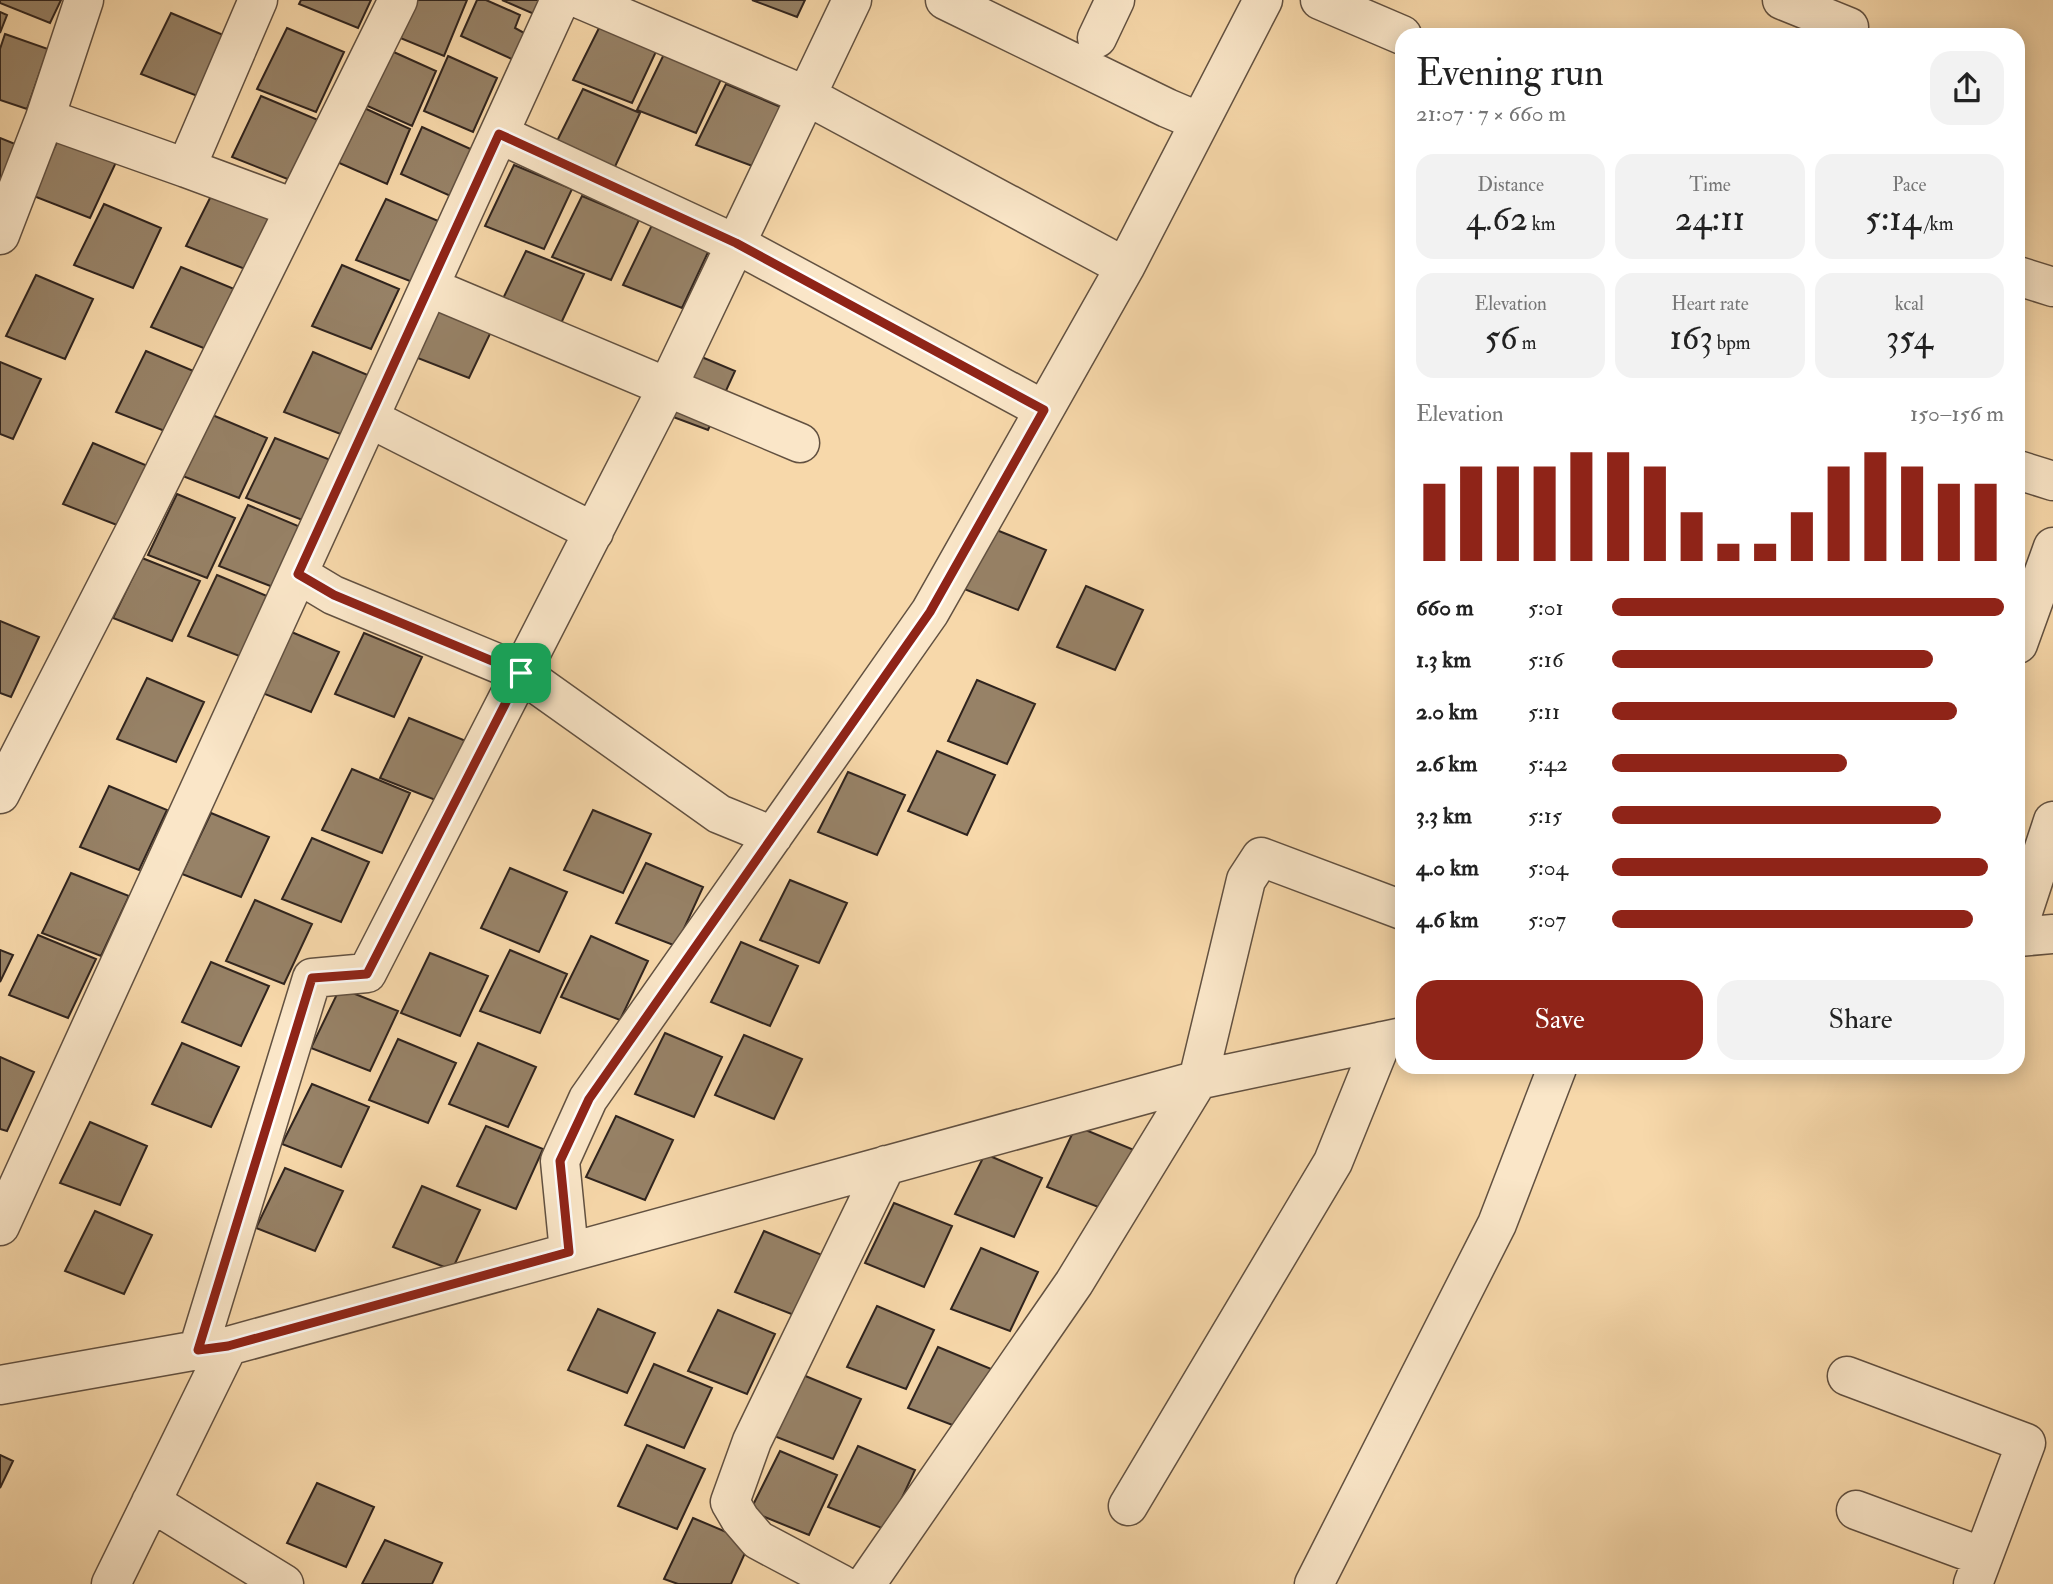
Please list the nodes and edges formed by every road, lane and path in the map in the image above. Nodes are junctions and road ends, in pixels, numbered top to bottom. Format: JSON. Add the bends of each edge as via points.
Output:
{"nodes":[{"id":1,"x":84,"y":0,"type":"edge"},
{"id":2,"x":258,"y":0,"type":"edge"},
{"id":3,"x":398,"y":0,"type":"edge"},
{"id":4,"x":560,"y":0,"type":"edge"},
{"id":5,"x":582,"y":0,"type":"edge"},
{"id":6,"x":852,"y":0,"type":"edge"},
{"id":7,"x":945,"y":0,"type":"edge"},
{"id":8,"x":1115,"y":0,"type":"edge"},
{"id":9,"x":1263,"y":0,"type":"edge"},
{"id":10,"x":1320,"y":0,"type":"edge"},
{"id":11,"x":1782,"y":0,"type":"edge"},
{"id":12,"x":1850,"y":21,"type":"edge"},
{"id":13,"x":1395,"y":32,"type":"edge"},
{"id":14,"x":1097,"y":38,"type":"dead end"},
{"id":15,"x":807,"y":96,"type":"junction"},
{"id":16,"x":45,"y":118,"type":"junction"},
{"id":17,"x":1200,"y":122,"type":"junction"},
{"id":18,"x":499,"y":134,"type":"junction"},
{"id":19,"x":186,"y":167,"type":"junction"},
{"id":20,"x":294,"y":208,"type":"junction"},
{"id":21,"x":0,"y":235,"type":"edge"},
{"id":22,"x":736,"y":243,"type":"junction"},
{"id":23,"x":1125,"y":267,"type":"junction"},
{"id":24,"x":2025,"y":278,"type":"edge"},
{"id":25,"x":429,"y":287,"type":"junction"},
{"id":26,"x":2053,"y":287,"type":"edge"},
{"id":27,"x":667,"y":388,"type":"junction"},
{"id":28,"x":1044,"y":410,"type":"junction"},
{"id":29,"x":369,"y":418,"type":"junction"},
{"id":30,"x":800,"y":443,"type":"dead end"},
{"id":31,"x":2025,"y":472,"type":"edge"},
{"id":32,"x":2053,"y":481,"type":"edge"},
{"id":33,"x":594,"y":532,"type":"junction"},
{"id":34,"x":2053,"y":547,"type":"edge"},
{"id":35,"x":298,"y":574,"type":"junction"},
{"id":36,"x":2025,"y":625,"type":"edge"},
{"id":37,"x":521,"y":673,"type":"junction"},
{"id":38,"x":0,"y":794,"type":"edge"},
{"id":39,"x":2053,"y":821,"type":"edge"},
{"id":40,"x":773,"y":835,"type":"junction"},
{"id":41,"x":1395,"y":907,"type":"edge"},
{"id":42,"x":2025,"y":907,"type":"edge"},
{"id":43,"x":2053,"y":934,"type":"edge"},
{"id":44,"x":2025,"y":936,"type":"edge"},
{"id":45,"x":1392,"y":1039,"type":"edge"},
{"id":46,"x":1555,"y":1074,"type":"edge"},
{"id":47,"x":1198,"y":1080,"type":"junction"},
{"id":48,"x":886,"y":1165,"type":"junction"},
{"id":49,"x":0,"y":1226,"type":"edge"},
{"id":50,"x":569,"y":1252,"type":"junction"},
{"id":51,"x":213,"y":1348,"type":"junction"},
{"id":52,"x":1847,"y":1376,"type":"dead end"},
{"id":53,"x":0,"y":1385,"type":"edge"},
{"id":54,"x":151,"y":1502,"type":"junction"},
{"id":55,"x":1128,"y":1506,"type":"dead end"},
{"id":56,"x":1856,"y":1510,"type":"dead end"},
{"id":57,"x":1978,"y":1570,"type":"edge"},
{"id":58,"x":111,"y":1584,"type":"edge"},
{"id":59,"x":284,"y":1584,"type":"edge"},
{"id":60,"x":841,"y":1584,"type":"edge"},
{"id":61,"x":866,"y":1584,"type":"edge"},
{"id":62,"x":1314,"y":1584,"type":"edge"}],
"edges":[{"from":1,"to":16,"type":"street"},
{"from":2,"to":19,"type":"street"},
{"from":3,"to":20,"type":"street"},
{"from":4,"to":18,"type":"street"},
{"from":5,"to":15,"type":"street"},
{"from":6,"to":15,"type":"street"},
{"from":7,"to":17,"type":"street"},
{"from":8,"to":14,"type":"street"},
{"from":9,"to":17,"type":"street"},
{"from":10,"to":13,"type":"street"},
{"from":11,"to":12,"type":"street"},
{"from":15,"to":22,"type":"street"},
{"from":15,"to":23,"type":"street"},
{"from":16,"to":19,"type":"street"},
{"from":16,"to":21,"type":"street"},
{"from":17,"to":23,"type":"street"},
{"from":18,"to":22,"type":"street"},
{"from":18,"to":25,"type":"street"},
{"from":19,"to":20,"type":"street"},
{"from":20,"to":38,"type":"street"},
{"from":22,"to":27,"type":"street"},
{"from":22,"to":28,"type":"street"},
{"from":23,"to":28,"type":"street"},
{"from":24,"to":26,"type":"street"},
{"from":25,"to":27,"type":"street"},
{"from":25,"to":29,"type":"street"},
{"from":27,"to":30,"type":"street"},
{"from":27,"to":33,"type":"street"},
{"from":28,"to":40,"type":"street","via":[[930,612]]},
{"from":29,"to":33,"type":"street"},
{"from":29,"to":35,"type":"street"},
{"from":31,"to":32,"type":"street"},
{"from":33,"to":37,"type":"street"},
{"from":34,"to":36,"type":"street"},
{"from":35,"to":37,"type":"street","via":[[334,595]]},
{"from":35,"to":49,"type":"street"},
{"from":37,"to":40,"type":"street","via":[[719,814]]},
{"from":37,"to":51,"type":"street","via":[[367,974],[312,978]]},
{"from":39,"to":42,"type":"street"},
{"from":40,"to":50,"type":"street","via":[[589,1099],[560,1161]]},
{"from":41,"to":47,"type":"street","via":[[1261,857],[1246,880]]},
{"from":43,"to":44,"type":"street"},
{"from":45,"to":47,"type":"street"},
{"from":45,"to":55,"type":"street","via":[[1334,1161]]},
{"from":46,"to":62,"type":"street","via":[[1497,1224]]},
{"from":47,"to":48,"type":"street"},
{"from":47,"to":61,"type":"street","via":[[1074,1283]]},
{"from":48,"to":50,"type":"street"},
{"from":48,"to":60,"type":"street","via":[[752,1441],[730,1502],[758,1540]]},
{"from":50,"to":51,"type":"street"},
{"from":51,"to":53,"type":"street"},
{"from":51,"to":54,"type":"street"},
{"from":52,"to":57,"type":"street","via":[[2026,1443]]},
{"from":54,"to":58,"type":"street"},
{"from":54,"to":59,"type":"street"},
{"from":56,"to":57,"type":"street"}]}
